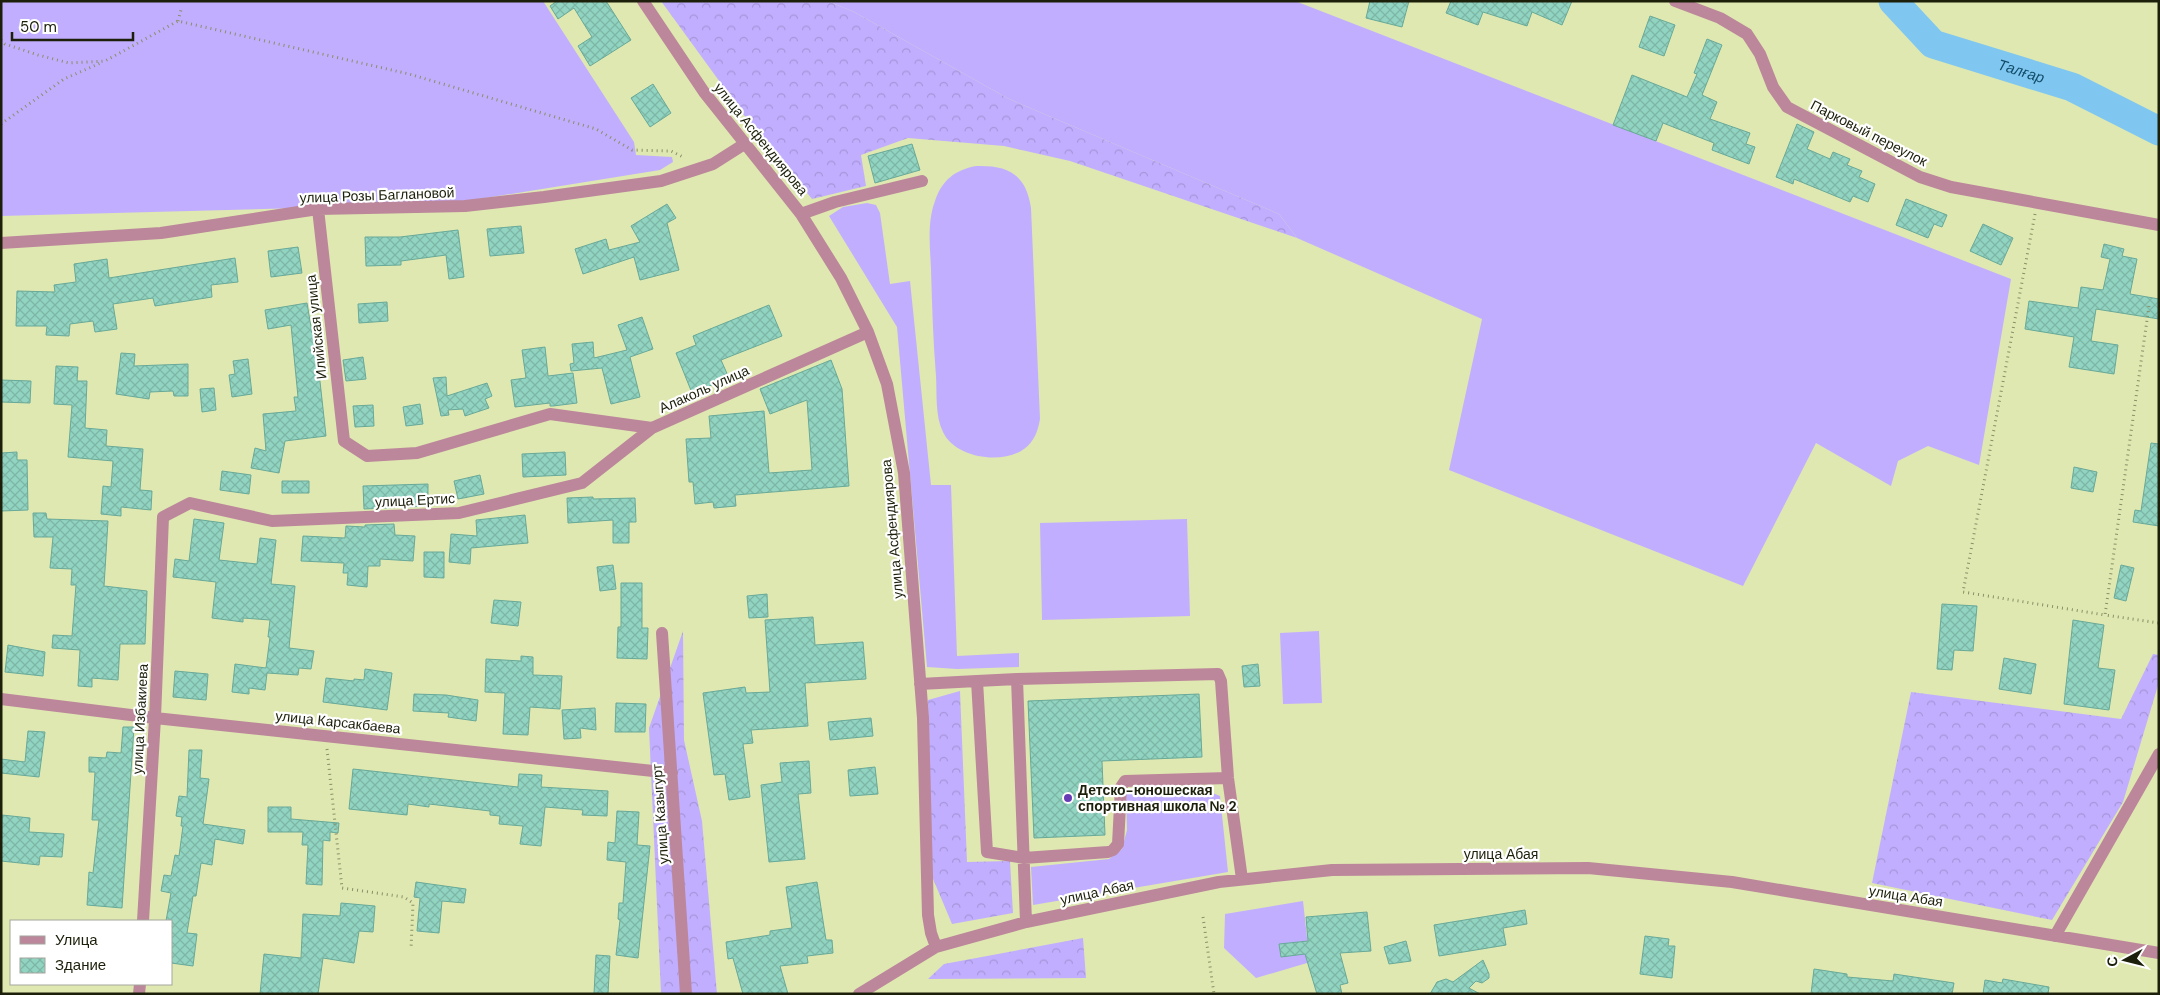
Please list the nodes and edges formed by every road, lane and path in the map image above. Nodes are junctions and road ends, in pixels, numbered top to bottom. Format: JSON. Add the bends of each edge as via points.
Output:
{"nodes":[{"id":1,"x":643,"y":1,"type":"edge"},
{"id":2,"x":1675,"y":1,"type":"edge"},
{"id":3,"x":181,"y":10,"type":"dead end"},
{"id":4,"x":178,"y":21,"type":"junction"},
{"id":5,"x":1,"y":40,"type":"edge"},
{"id":6,"x":105,"y":61,"type":"junction"},
{"id":7,"x":1,"y":124,"type":"edge"},
{"id":8,"x":746,"y":143,"type":"junction"},
{"id":9,"x":685,"y":158,"type":"dead end"},
{"id":10,"x":922,"y":180,"type":"dead end"},
{"id":11,"x":2037,"y":203,"type":"junction"},
{"id":12,"x":318,"y":209,"type":"junction"},
{"id":13,"x":802,"y":214,"type":"junction"},
{"id":14,"x":2159,"y":225,"type":"edge"},
{"id":15,"x":1,"y":243,"type":"edge"},
{"id":16,"x":2149,"y":306,"type":"dead end"},
{"id":17,"x":868,"y":332,"type":"junction"},
{"id":18,"x":652,"y":428,"type":"junction"},
{"id":19,"x":344,"y":441,"type":"joint"},
{"id":20,"x":163,"y":517,"type":"joint"},
{"id":21,"x":2105,"y":615,"type":"junction"},
{"id":22,"x":2159,"y":623,"type":"edge"},
{"id":23,"x":662,"y":633,"type":"dead end"},
{"id":24,"x":1017,"y":678,"type":"junction"},
{"id":25,"x":977,"y":681,"type":"junction"},
{"id":26,"x":920,"y":684,"type":"junction"},
{"id":27,"x":1,"y":699,"type":"edge"},
{"id":28,"x":155,"y":718,"type":"junction"},
{"id":29,"x":326,"y":736,"type":"junction"},
{"id":30,"x":2159,"y":754,"type":"edge"},
{"id":31,"x":672,"y":773,"type":"junction"},
{"id":32,"x":1228,"y":778,"type":"junction"},
{"id":33,"x":1024,"y":858,"type":"junction"},
{"id":34,"x":1242,"y":879,"type":"junction"},
{"id":35,"x":1204,"y":917,"type":"dead end"},
{"id":36,"x":143,"y":920,"type":"edge"},
{"id":37,"x":1026,"y":922,"type":"junction"},
{"id":38,"x":2055,"y":936,"type":"junction"},
{"id":39,"x":936,"y":947,"type":"junction"},
{"id":40,"x":411,"y":949,"type":"dead end"},
{"id":41,"x":2159,"y":953,"type":"edge"},
{"id":42,"x":686,"y":994,"type":"edge"},
{"id":43,"x":859,"y":994,"type":"edge"},
{"id":44,"x":1214,"y":994,"type":"edge"}],
"edges":[{"from":1,"to":8,"type":"street","name":"улица Асфендиярова","via":[[704,92]]},
{"from":2,"to":11,"type":"street","name":"Парковый переулок","via":[[1720,18],[1747,34],[1787,108],[1920,178]]},
{"from":3,"to":4,"type":"path"},
{"from":4,"to":6,"type":"path"},
{"from":4,"to":9,"type":"path","via":[[409,74],[596,129],[632,150],[670,151]]},
{"from":5,"to":6,"type":"path","via":[[5,44],[69,63]]},
{"from":6,"to":7,"type":"path","via":[[64,79]]},
{"from":8,"to":12,"type":"street","name":"улица Розы Баглановой","via":[[713,164],[661,181],[464,206]]},
{"from":8,"to":13,"type":"street","name":"улица Асфендиярова"},
{"from":10,"to":13,"type":"street","via":[[835,202]]},
{"from":11,"to":14,"type":"street","name":"Парковый переулок"},
{"from":11,"to":21,"type":"path","via":[[1963,592]]},
{"from":12,"to":15,"type":"street","name":"улица Розы Баглановой","via":[[161,233]]},
{"from":12,"to":19,"type":"street","name":"Илийская улица"},
{"from":13,"to":17,"type":"street","name":"улица Асфендиярова"},
{"from":16,"to":21,"type":"path"},
{"from":17,"to":18,"type":"street","name":"Алаколь улица"},
{"from":17,"to":26,"type":"street","name":"улица Асфендиярова","via":[[887,384],[904,473]]},
{"from":18,"to":19,"type":"street","name":"Алаколь улица","via":[[550,414],[417,453],[367,456]]},
{"from":18,"to":20,"type":"street","name":"улица Ертис","via":[[582,483],[460,513],[272,521],[190,503]]},
{"from":20,"to":28,"type":"street","name":"улица Избакиева"},
{"from":21,"to":22,"type":"path"},
{"from":23,"to":31,"type":"street","name":"улица Казыгурт"},
{"from":24,"to":25,"type":"street"},
{"from":24,"to":32,"type":"street","via":[[1216,673],[1221,681]]},
{"from":24,"to":33,"type":"street"},
{"from":25,"to":26,"type":"street"},
{"from":25,"to":33,"type":"street","via":[[987,852]]},
{"from":26,"to":39,"type":"street","name":"улица Асфендиярова","via":[[928,915]]},
{"from":27,"to":28,"type":"street","name":"улица Карсакбаева"},
{"from":28,"to":29,"type":"street","name":"улица Карсакбаева"},
{"from":28,"to":36,"type":"street","name":"улица Избакиева"},
{"from":29,"to":31,"type":"street","name":"улица Карсакбаева"},
{"from":29,"to":40,"type":"path","via":[[342,888],[404,897],[412,903]]},
{"from":30,"to":38,"type":"street"},
{"from":31,"to":42,"type":"street","name":"улица Казыгурт"},
{"from":32,"to":33,"type":"street","via":[[1125,781],[1120,787],[1120,837],[1113,850]]},
{"from":32,"to":34,"type":"street"},
{"from":33,"to":37,"type":"street"},
{"from":34,"to":37,"type":"street","name":"улица Абая"},
{"from":34,"to":38,"type":"street","name":"улица Абая","via":[[1332,870],[1588,868],[1732,882]]},
{"from":35,"to":44,"type":"path"},
{"from":37,"to":39,"type":"street","name":"улица Абая"},
{"from":38,"to":41,"type":"street","name":"улица Абая"},
{"from":39,"to":43,"type":"street","name":"улица Абая"}]}
